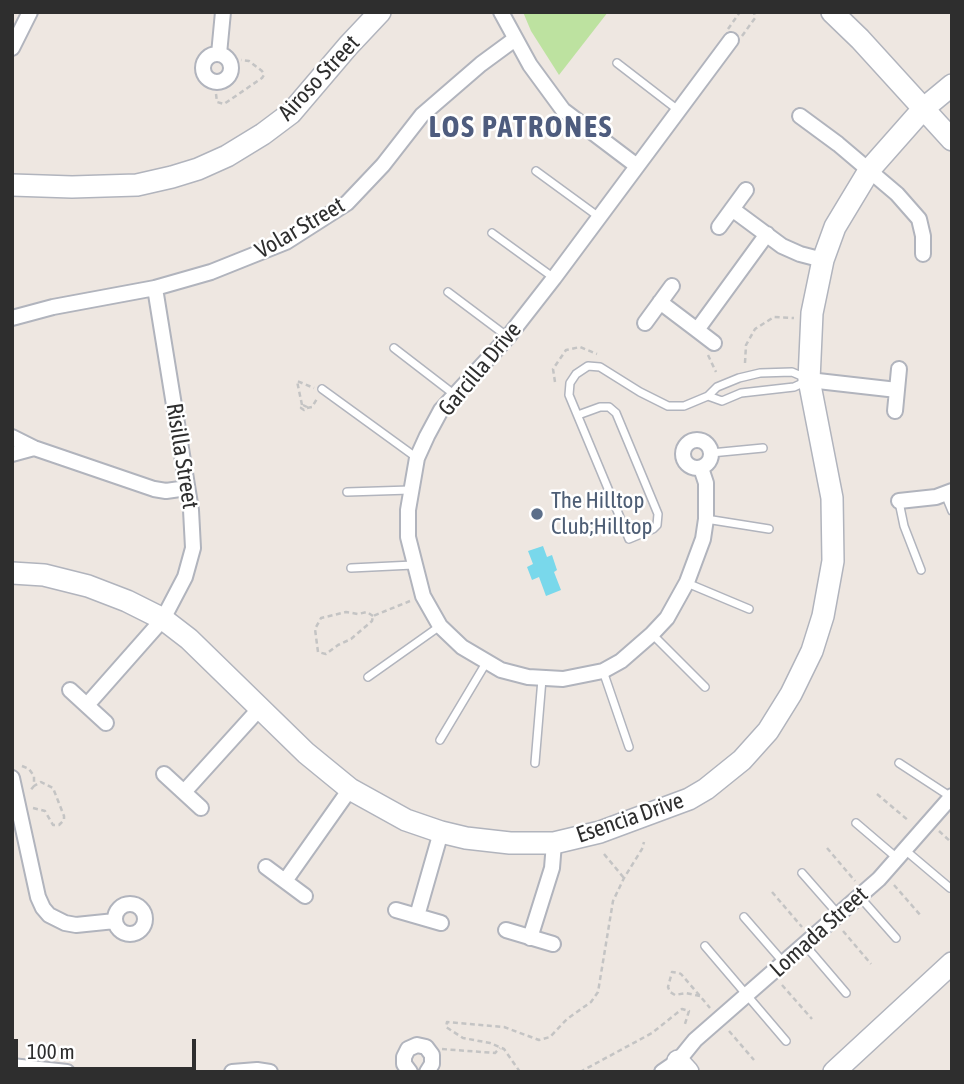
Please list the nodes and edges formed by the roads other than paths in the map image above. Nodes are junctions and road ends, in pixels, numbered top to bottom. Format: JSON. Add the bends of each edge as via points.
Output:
{"nodes":[{"id":1,"x":30,"y":12,"type":"edge"},
{"id":2,"x":223,"y":12,"type":"edge"},
{"id":3,"x":380,"y":12,"type":"edge"},
{"id":4,"x":501,"y":12,"type":"edge"},
{"id":5,"x":832,"y":12,"type":"edge"},
{"id":6,"x":733,"y":36,"type":"road end"},
{"id":7,"x":515,"y":39,"type":"junction"},
{"id":8,"x":12,"y":48,"type":"edge"},
{"id":9,"x":219,"y":54,"type":"dead end"},
{"id":10,"x":617,"y":63,"type":"dead end"},
{"id":11,"x":952,"y":85,"type":"edge"},
{"id":12,"x":923,"y":109,"type":"junction"},
{"id":13,"x":679,"y":111,"type":"junction"},
{"id":14,"x":800,"y":116,"type":"dead end"},
{"id":15,"x":952,"y":140,"type":"edge"},
{"id":16,"x":637,"y":166,"type":"junction"},
{"id":17,"x":870,"y":169,"type":"junction"},
{"id":18,"x":536,"y":171,"type":"dead end"},
{"id":19,"x":12,"y":185,"type":"edge"},
{"id":20,"x":746,"y":190,"type":"dead end"},
{"id":21,"x":732,"y":209,"type":"junction"},
{"id":22,"x":600,"y":217,"type":"junction"},
{"id":23,"x":719,"y":227,"type":"dead end"},
{"id":24,"x":492,"y":233,"type":"dead end"},
{"id":25,"x":766,"y":234,"type":"junction"},
{"id":26,"x":923,"y":254,"type":"dead end"},
{"id":27,"x":823,"y":260,"type":"junction"},
{"id":28,"x":554,"y":278,"type":"junction"},
{"id":29,"x":672,"y":286,"type":"dead end"},
{"id":30,"x":155,"y":288,"type":"junction"},
{"id":31,"x":448,"y":292,"type":"dead end"},
{"id":32,"x":660,"y":302,"type":"junction"},
{"id":33,"x":17,"y":312,"type":"edge"},
{"id":34,"x":645,"y":323,"type":"dead end"},
{"id":35,"x":697,"y":330,"type":"junction"},
{"id":36,"x":508,"y":337,"type":"junction"},
{"id":37,"x":713,"y":343,"type":"road end"},
{"id":38,"x":394,"y":348,"type":"dead end"},
{"id":39,"x":900,"y":369,"type":"dead end"},
{"id":40,"x":809,"y":380,"type":"junction"},
{"id":41,"x":322,"y":389,"type":"road end"},
{"id":42,"x":897,"y":390,"type":"junction"},
{"id":43,"x":456,"y":396,"type":"junction"},
{"id":44,"x":708,"y":396,"type":"junction"},
{"id":45,"x":895,"y":411,"type":"dead end"},
{"id":46,"x":578,"y":415,"type":"junction"},
{"id":47,"x":12,"y":437,"type":"edge"},
{"id":48,"x":34,"y":448,"type":"junction"},
{"id":49,"x":763,"y":448,"type":"dead end"},
{"id":50,"x":711,"y":453,"type":"junction"},
{"id":51,"x":12,"y":454,"type":"edge"},
{"id":52,"x":417,"y":458,"type":"junction"},
{"id":53,"x":701,"y":468,"type":"junction"},
{"id":54,"x":187,"y":488,"type":"junction"},
{"id":55,"x":410,"y":490,"type":"junction"},
{"id":56,"x":347,"y":492,"type":"dead end"},
{"id":57,"x":948,"y":492,"type":"edge"},
{"id":58,"x":899,"y":501,"type":"joint"},
{"id":59,"x":952,"y":511,"type":"edge"},
{"id":60,"x":706,"y":519,"type":"junction"},
{"id":61,"x":769,"y":529,"type":"dead end"},
{"id":62,"x":414,"y":565,"type":"junction"},
{"id":63,"x":351,"y":568,"type":"dead end"},
{"id":64,"x":921,"y":570,"type":"dead end"},
{"id":65,"x":12,"y":573,"type":"edge"},
{"id":66,"x":687,"y":582,"type":"junction"},
{"id":67,"x":749,"y":609,"type":"dead end"},
{"id":68,"x":163,"y":619,"type":"junction"},
{"id":69,"x":440,"y":626,"type":"junction"},
{"id":70,"x":652,"y":634,"type":"junction"},
{"id":71,"x":486,"y":663,"type":"junction"},
{"id":72,"x":603,"y":671,"type":"junction"},
{"id":73,"x":368,"y":677,"type":"dead end"},
{"id":74,"x":542,"y":679,"type":"junction"},
{"id":75,"x":705,"y":687,"type":"dead end"},
{"id":76,"x":70,"y":690,"type":"dead end"},
{"id":77,"x":87,"y":705,"type":"junction"},
{"id":78,"x":260,"y":708,"type":"junction"},
{"id":79,"x":106,"y":723,"type":"dead end"},
{"id":80,"x":440,"y":740,"type":"dead end"},
{"id":81,"x":629,"y":747,"type":"dead end"},
{"id":82,"x":535,"y":763,"type":"dead end"},
{"id":83,"x":899,"y":763,"type":"dead end"},
{"id":84,"x":164,"y":774,"type":"dead end"},
{"id":85,"x":12,"y":778,"type":"edge"},
{"id":86,"x":349,"y":789,"type":"junction"},
{"id":87,"x":184,"y":792,"type":"junction"},
{"id":88,"x":951,"y":796,"type":"edge"},
{"id":89,"x":201,"y":808,"type":"dead end"},
{"id":90,"x":856,"y":823,"type":"dead end"},
{"id":91,"x":441,"y":832,"type":"junction"},
{"id":92,"x":554,"y":842,"type":"junction"},
{"id":93,"x":901,"y":854,"type":"junction"},
{"id":94,"x":265,"y":867,"type":"dead end"},
{"id":95,"x":802,"y":873,"type":"dead end"},
{"id":96,"x":285,"y":881,"type":"junction"},
{"id":97,"x":950,"y":888,"type":"edge"},
{"id":98,"x":305,"y":896,"type":"dead end"},
{"id":99,"x":859,"y":896,"type":"junction"},
{"id":100,"x":396,"y":910,"type":"dead end"},
{"id":101,"x":839,"y":915,"type":"junction"},
{"id":102,"x":416,"y":916,"type":"junction"},
{"id":103,"x":744,"y":917,"type":"dead end"},
{"id":104,"x":115,"y":921,"type":"dead end"},
{"id":105,"x":441,"y":923,"type":"dead end"},
{"id":106,"x":506,"y":930,"type":"dead end"},
{"id":107,"x":530,"y":938,"type":"junction"},
{"id":108,"x":896,"y":939,"type":"dead end"},
{"id":109,"x":553,"y":944,"type":"dead end"},
{"id":110,"x":805,"y":945,"type":"junction"},
{"id":111,"x":705,"y":946,"type":"dead end"},
{"id":112,"x":952,"y":963,"type":"edge"},
{"id":113,"x":784,"y":964,"type":"junction"},
{"id":114,"x":846,"y":993,"type":"dead end"},
{"id":115,"x":748,"y":996,"type":"junction"},
{"id":116,"x":786,"y":1041,"type":"dead end"},
{"id":117,"x":12,"y":1066,"type":"edge"},
{"id":118,"x":676,"y":1068,"type":"edge"},
{"id":119,"x":407,"y":1071,"type":"edge"},
{"id":120,"x":67,"y":1072,"type":"edge"},
{"id":121,"x":232,"y":1072,"type":"edge"},
{"id":122,"x":270,"y":1072,"type":"edge"},
{"id":123,"x":427,"y":1072,"type":"edge"},
{"id":124,"x":834,"y":1072,"type":"edge"}],
"edges":[{"from":1,"to":8,"type":"street"},
{"from":2,"to":9,"type":"street"},
{"from":3,"to":19,"type":"street","name":"Airoso Street","via":[[291,113],[227,156],[189,172],[137,185]]},
{"from":4,"to":7,"type":"street"},
{"from":5,"to":12,"type":"street"},
{"from":6,"to":13,"type":"street","name":"Garcilla Drive"},
{"from":7,"to":16,"type":"street","via":[[563,110]]},
{"from":7,"to":30,"type":"street","name":"Volar Street","via":[[422,115],[365,186],[328,217],[246,260]]},
{"from":10,"to":13,"type":"lane"},
{"from":11,"to":12,"type":"street","name":"Esencia Drive"},
{"from":12,"to":15,"type":"street"},
{"from":12,"to":17,"type":"street","name":"Esencia Drive"},
{"from":13,"to":16,"type":"street","name":"Garcilla Drive"},
{"from":14,"to":17,"type":"street"},
{"from":16,"to":22,"type":"street","name":"Garcilla Drive"},
{"from":17,"to":26,"type":"street","via":[[919,219]]},
{"from":17,"to":27,"type":"street","name":"Esencia Drive","via":[[835,227]]},
{"from":18,"to":22,"type":"lane"},
{"from":20,"to":21,"type":"street"},
{"from":21,"to":23,"type":"street"},
{"from":21,"to":25,"type":"street"},
{"from":22,"to":28,"type":"street","name":"Garcilla Drive"},
{"from":24,"to":28,"type":"lane"},
{"from":25,"to":27,"type":"street","via":[[782,246]]},
{"from":25,"to":35,"type":"street"},
{"from":27,"to":40,"type":"street","name":"Esencia Drive","via":[[812,313]]},
{"from":28,"to":36,"type":"street","name":"Garcilla Drive"},
{"from":29,"to":32,"type":"street"},
{"from":30,"to":33,"type":"street","name":"Volar Street"},
{"from":30,"to":54,"type":"street","name":"Risilla Street"},
{"from":31,"to":36,"type":"lane"},
{"from":32,"to":34,"type":"street"},
{"from":32,"to":35,"type":"street"},
{"from":35,"to":37,"type":"street"},
{"from":36,"to":43,"type":"street","name":"Garcilla Drive"},
{"from":38,"to":43,"type":"lane"},
{"from":39,"to":42,"type":"street"},
{"from":40,"to":42,"type":"street"},
{"from":40,"to":44,"type":"lane","via":[[722,401]]},
{"from":40,"to":44,"type":"lane","via":[[792,372],[760,373],[717,387]]},
{"from":40,"to":92,"type":"street","name":"Esencia Drive","via":[[832,498],[833,561],[823,616],[791,694],[756,747],[706,789],[615,827]]},
{"from":41,"to":52,"type":"lane"},
{"from":42,"to":45,"type":"street"},
{"from":43,"to":52,"type":"street","name":"Garcilla Drive","via":[[441,410]]},
{"from":44,"to":46,"type":"lane","via":[[684,406],[668,406],[600,367],[588,366],[570,383],[569,395]]},
{"from":46,"to":46,"type":"lane","via":[[629,540],[653,529],[658,514],[616,413],[600,407]]},
{"from":47,"to":48,"type":"street"},
{"from":48,"to":51,"type":"street"},
{"from":48,"to":54,"type":"street","via":[[154,489]]},
{"from":49,"to":50,"type":"lane"},
{"from":50,"to":53,"type":"street"},
{"from":50,"to":53,"type":"street","name":"Garcilla Drive","via":[[708,444],[699,440],[685,446],[687,464]]},
{"from":52,"to":55,"type":"street","name":"Garcilla Drive"},
{"from":53,"to":60,"type":"street","name":"Garcilla Drive","via":[[706,483]]},
{"from":54,"to":68,"type":"street","name":"Risilla Street","via":[[193,532],[190,562]]},
{"from":55,"to":56,"type":"lane"},
{"from":55,"to":62,"type":"street","name":"Garcilla Drive","via":[[408,537]]},
{"from":57,"to":58,"type":"street"},
{"from":57,"to":59,"type":"lane"},
{"from":58,"to":64,"type":"lane"},
{"from":60,"to":61,"type":"lane"},
{"from":60,"to":66,"type":"street","name":"Garcilla Drive"},
{"from":62,"to":63,"type":"lane"},
{"from":62,"to":69,"type":"street","name":"Garcilla Drive"},
{"from":65,"to":68,"type":"street","name":"Esencia Drive","via":[[88,586]]},
{"from":66,"to":67,"type":"lane"},
{"from":66,"to":70,"type":"street","name":"Garcilla Drive","via":[[667,618]]},
{"from":68,"to":77,"type":"street","name":"Risilla Street"},
{"from":68,"to":78,"type":"street","name":"Esencia Drive"},
{"from":69,"to":71,"type":"street","name":"Garcilla Drive"},
{"from":69,"to":73,"type":"lane"},
{"from":70,"to":72,"type":"street","name":"Garcilla Drive"},
{"from":70,"to":75,"type":"lane"},
{"from":71,"to":74,"type":"street","name":"Garcilla Drive"},
{"from":71,"to":80,"type":"lane"},
{"from":72,"to":74,"type":"street","name":"Garcilla Drive"},
{"from":72,"to":81,"type":"lane"},
{"from":74,"to":82,"type":"lane"},
{"from":76,"to":77,"type":"street"},
{"from":77,"to":79,"type":"street"},
{"from":78,"to":86,"type":"street","name":"Esencia Drive"},
{"from":78,"to":87,"type":"street"},
{"from":83,"to":88,"type":"lane"},
{"from":84,"to":87,"type":"street"},
{"from":85,"to":104,"type":"street","via":[[43,908],[76,925]]},
{"from":86,"to":91,"type":"street","name":"Esencia Drive","via":[[406,820]]},
{"from":86,"to":96,"type":"street"},
{"from":87,"to":89,"type":"street"},
{"from":88,"to":93,"type":"street","name":"Lomada Street"},
{"from":90,"to":93,"type":"lane"},
{"from":91,"to":92,"type":"street","name":"Esencia Drive","via":[[510,844]]},
{"from":91,"to":102,"type":"street"},
{"from":92,"to":107,"type":"street","via":[[552,868]]},
{"from":93,"to":97,"type":"lane"},
{"from":93,"to":99,"type":"street","name":"Lomada Street"},
{"from":94,"to":96,"type":"street"},
{"from":95,"to":101,"type":"lane"},
{"from":96,"to":98,"type":"street"},
{"from":99,"to":101,"type":"street","name":"Lomada Street"},
{"from":99,"to":108,"type":"lane"},
{"from":100,"to":102,"type":"street"},
{"from":101,"to":110,"type":"street","name":"Lomada Street"},
{"from":102,"to":105,"type":"street"},
{"from":103,"to":113,"type":"lane"},
{"from":106,"to":107,"type":"street"},
{"from":107,"to":109,"type":"street"},
{"from":110,"to":113,"type":"street","name":"Lomada Street"},
{"from":110,"to":114,"type":"lane"},
{"from":111,"to":115,"type":"lane"},
{"from":112,"to":124,"type":"street"},
{"from":113,"to":115,"type":"street","name":"Lomada Street"},
{"from":115,"to":116,"type":"lane"},
{"from":115,"to":118,"type":"street","name":"Lomada Street","via":[[695,1040]]},
{"from":117,"to":120,"type":"street"},
{"from":119,"to":123,"type":"street","via":[[406,1052],[420,1045],[432,1055]]},
{"from":121,"to":122,"type":"street"}]}
